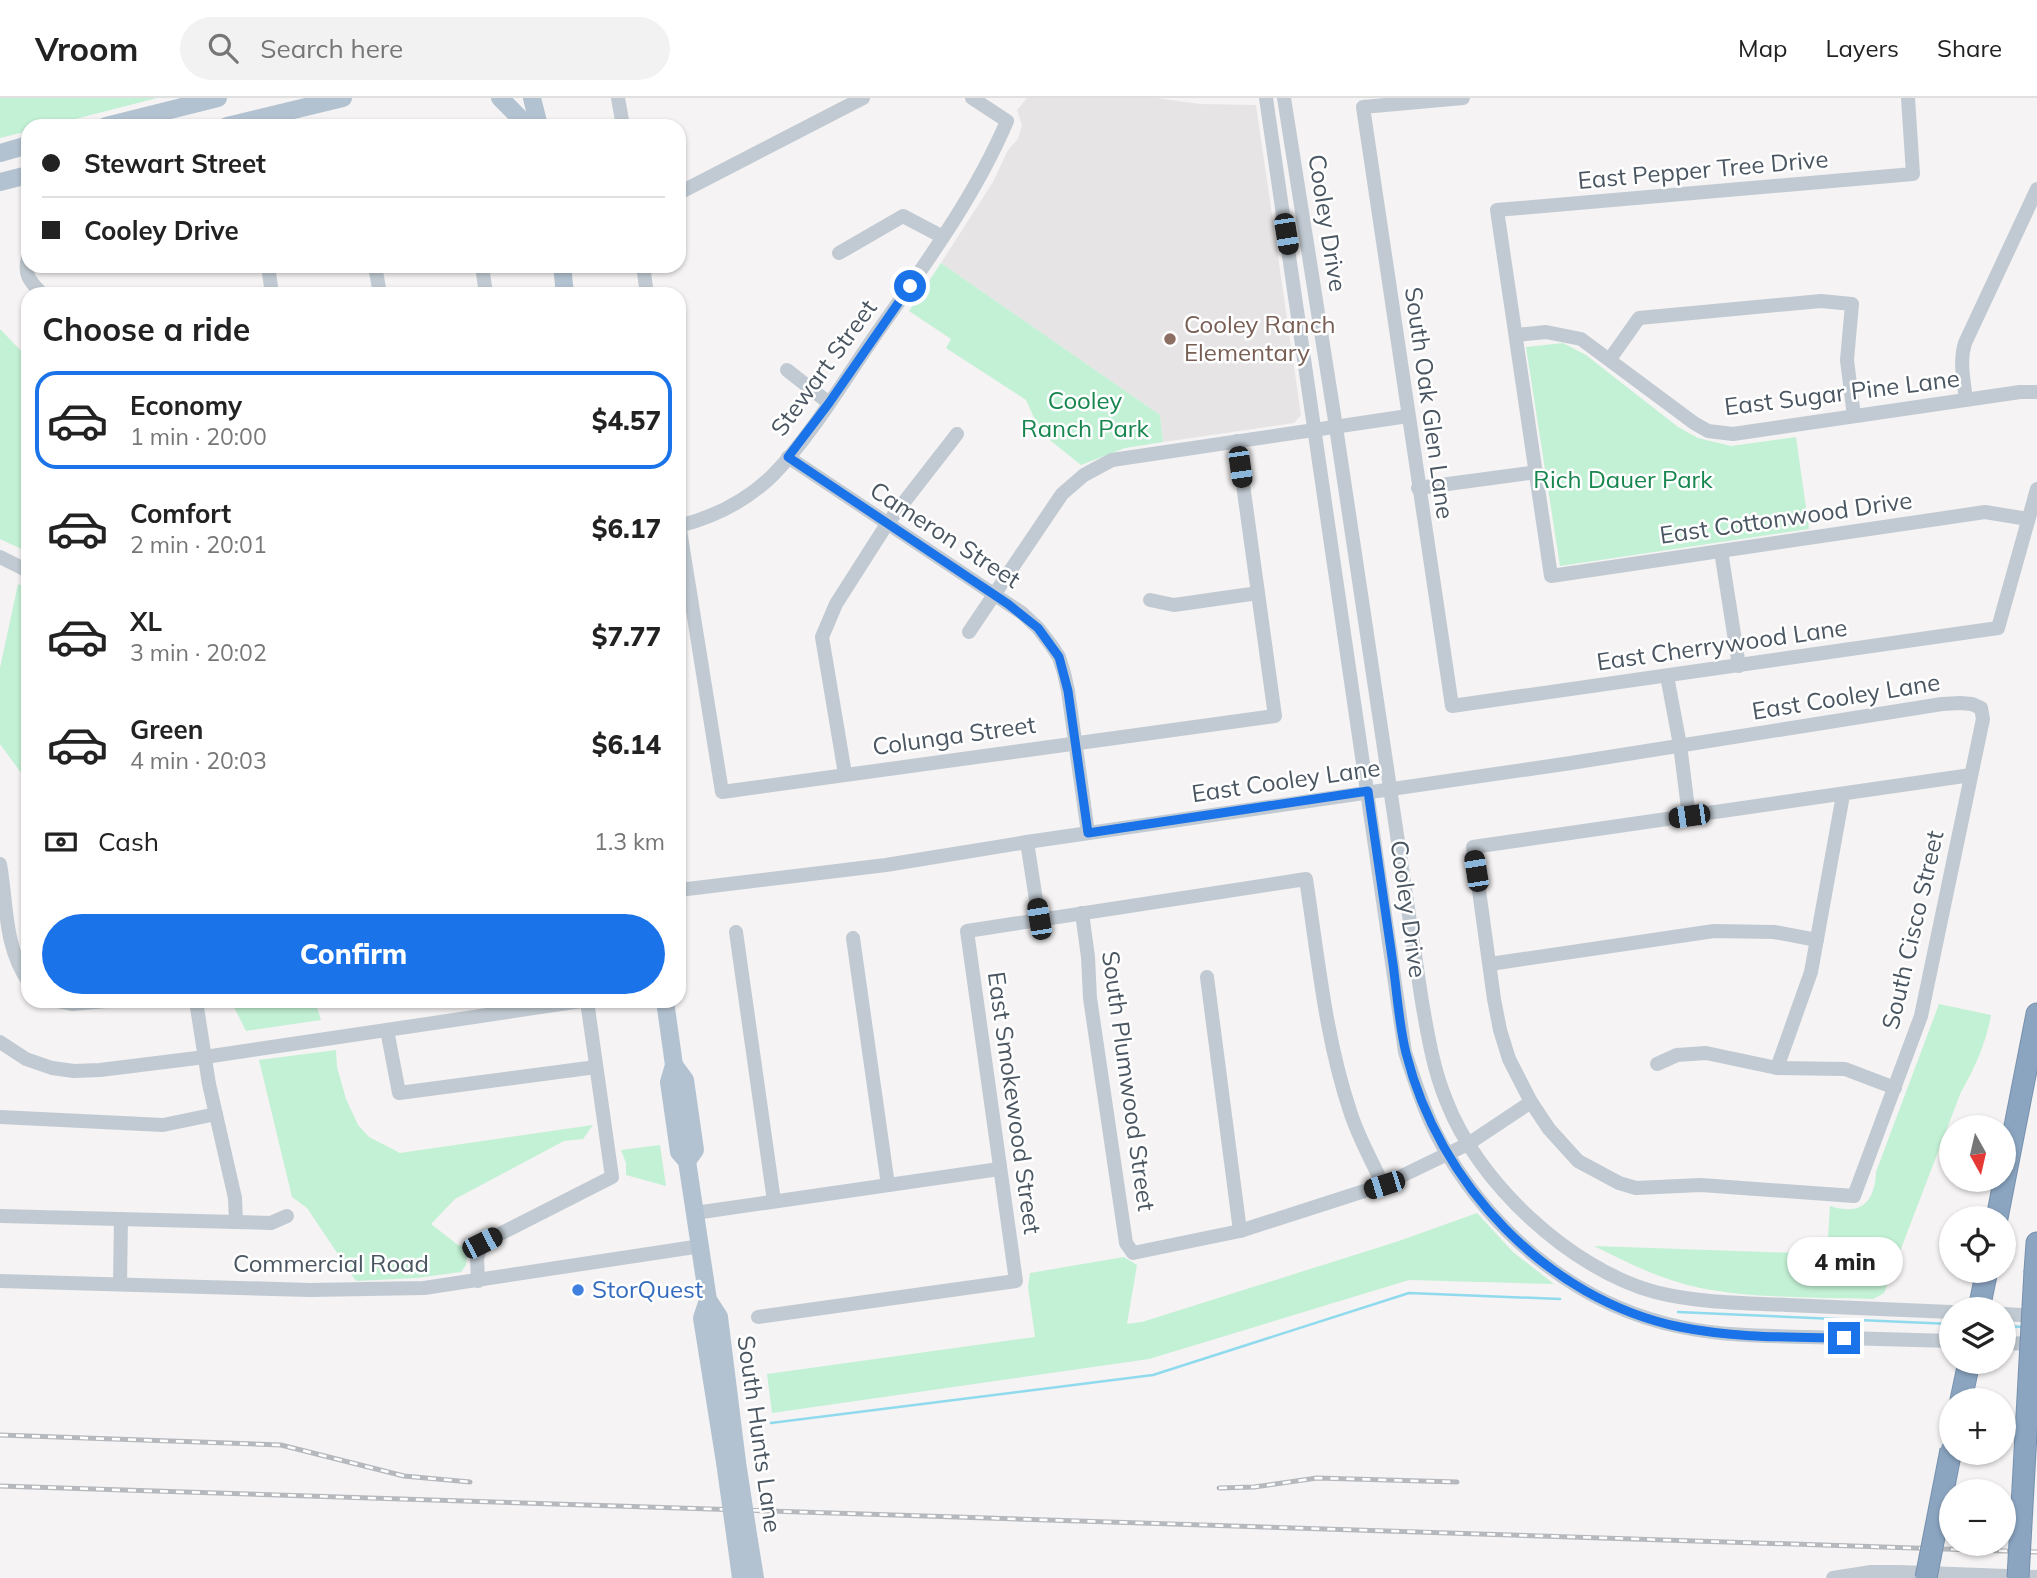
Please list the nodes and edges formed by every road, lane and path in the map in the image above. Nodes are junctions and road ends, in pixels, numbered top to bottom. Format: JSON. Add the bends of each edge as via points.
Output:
{"nodes":[{"id":1,"x":218,"y":98,"type":"edge"},
{"id":2,"x":343,"y":98,"type":"edge"},
{"id":3,"x":500,"y":98,"type":"edge"},
{"id":4,"x":532,"y":98,"type":"edge"},
{"id":5,"x":618,"y":98,"type":"edge"},
{"id":6,"x":863,"y":98,"type":"edge"},
{"id":7,"x":972,"y":98,"type":"edge"},
{"id":8,"x":1462,"y":98,"type":"edge"},
{"id":9,"x":1908,"y":98,"type":"edge"},
{"id":10,"x":189,"y":102,"type":"edge"},
{"id":11,"x":1285,"y":102,"type":"edge"},
{"id":12,"x":1267,"y":104,"type":"edge"},
{"id":13,"x":130,"y":119,"type":"edge"},
{"id":14,"x":179,"y":119,"type":"edge"},
{"id":15,"x":256,"y":119,"type":"edge"},
{"id":16,"x":520,"y":119,"type":"edge"},
{"id":17,"x":537,"y":119,"type":"edge"},
{"id":18,"x":622,"y":119,"type":"edge"},
{"id":19,"x":1290,"y":133,"type":"junction"},
{"id":20,"x":1272,"y":135,"type":"junction"},
{"id":21,"x":21,"y":147,"type":"edge"},
{"id":22,"x":0,"y":153,"type":"edge"},
{"id":23,"x":21,"y":176,"type":"edge"},
{"id":24,"x":0,"y":183,"type":"edge"},
{"id":25,"x":2037,"y":188,"type":"edge"},
{"id":26,"x":686,"y":189,"type":"edge"},
{"id":27,"x":943,"y":237,"type":"junction"},
{"id":28,"x":839,"y":253,"type":"dead end"},
{"id":29,"x":1516,"y":335,"type":"junction"},
{"id":30,"x":1610,"y":359,"type":"junction"},
{"id":31,"x":787,"y":370,"type":"dead end"},
{"id":32,"x":2037,"y":393,"type":"edge"},
{"id":33,"x":1966,"y":400,"type":"junction"},
{"id":34,"x":829,"y":403,"type":"junction"},
{"id":35,"x":1408,"y":416,"type":"junction"},
{"id":36,"x":1854,"y":416,"type":"junction"},
{"id":37,"x":1336,"y":427,"type":"junction"},
{"id":38,"x":1315,"y":430,"type":"junction"},
{"id":39,"x":957,"y":434,"type":"dead end"},
{"id":40,"x":1237,"y":441,"type":"junction"},
{"id":41,"x":788,"y":457,"type":"junction"},
{"id":42,"x":1537,"y":472,"type":"junction"},
{"id":43,"x":1418,"y":488,"type":"junction"},
{"id":44,"x":2037,"y":489,"type":"edge"},
{"id":45,"x":2028,"y":519,"type":"junction"},
{"id":46,"x":686,"y":523,"type":"edge"},
{"id":47,"x":887,"y":524,"type":"junction"},
{"id":48,"x":1721,"y":551,"type":"junction"},
{"id":49,"x":0,"y":558,"type":"edge"},
{"id":50,"x":21,"y":568,"type":"edge"},
{"id":51,"x":686,"y":568,"type":"edge"},
{"id":52,"x":1258,"y":593,"type":"junction"},
{"id":53,"x":994,"y":594,"type":"junction"},
{"id":54,"x":1150,"y":600,"type":"dead end"},
{"id":55,"x":969,"y":632,"type":"dead end"},
{"id":56,"x":1739,"y":666,"type":"junction"},
{"id":57,"x":1667,"y":676,"type":"junction"},
{"id":58,"x":1452,"y":706,"type":"joint"},
{"id":59,"x":1980,"y":708,"type":"joint"},
{"id":60,"x":1076,"y":743,"type":"junction"},
{"id":61,"x":1680,"y":745,"type":"junction"},
{"id":62,"x":845,"y":774,"type":"junction"},
{"id":63,"x":1971,"y":775,"type":"junction"},
{"id":64,"x":1390,"y":789,"type":"junction"},
{"id":65,"x":1368,"y":791,"type":"junction"},
{"id":66,"x":1843,"y":795,"type":"junction"},
{"id":67,"x":1689,"y":816,"type":"junction"},
{"id":68,"x":1088,"y":833,"type":"junction"},
{"id":69,"x":1027,"y":842,"type":"junction"},
{"id":70,"x":0,"y":864,"type":"edge"},
{"id":71,"x":686,"y":889,"type":"edge"},
{"id":72,"x":1082,"y":913,"type":"junction"},
{"id":73,"x":1039,"y":919,"type":"junction"},
{"id":74,"x":736,"y":932,"type":"dead end"},
{"id":75,"x":853,"y":938,"type":"dead end"},
{"id":76,"x":1817,"y":940,"type":"junction"},
{"id":77,"x":1490,"y":964,"type":"junction"},
{"id":78,"x":21,"y":971,"type":"edge"},
{"id":79,"x":1207,"y":977,"type":"dead end"},
{"id":80,"x":196,"y":1008,"type":"edge"},
{"id":81,"x":478,"y":1008,"type":"edge"},
{"id":82,"x":588,"y":1008,"type":"edge"},
{"id":83,"x":666,"y":1008,"type":"edge"},
{"id":84,"x":2037,"y":1014,"type":"edge"},
{"id":85,"x":387,"y":1030,"type":"junction"},
{"id":86,"x":0,"y":1042,"type":"edge"},
{"id":87,"x":205,"y":1057,"type":"junction"},
{"id":88,"x":1657,"y":1064,"type":"dead end"},
{"id":89,"x":596,"y":1066,"type":"junction"},
{"id":90,"x":1777,"y":1068,"type":"junction"},
{"id":91,"x":1895,"y":1087,"type":"junction"},
{"id":92,"x":1531,"y":1102,"type":"junction"},
{"id":93,"x":216,"y":1114,"type":"junction"},
{"id":94,"x":0,"y":1117,"type":"edge"},
{"id":95,"x":1468,"y":1144,"type":"junction"},
{"id":96,"x":1447,"y":1155,"type":"junction"},
{"id":97,"x":999,"y":1170,"type":"junction"},
{"id":98,"x":888,"y":1185,"type":"junction"},
{"id":99,"x":1384,"y":1185,"type":"junction"},
{"id":100,"x":774,"y":1201,"type":"junction"},
{"id":101,"x":1999,"y":1206,"type":"edge"},
{"id":102,"x":695,"y":1213,"type":"junction"},
{"id":103,"x":0,"y":1216,"type":"edge"},
{"id":104,"x":287,"y":1216,"type":"dead end"},
{"id":105,"x":121,"y":1219,"type":"junction"},
{"id":106,"x":236,"y":1222,"type":"junction"},
{"id":107,"x":1240,"y":1231,"type":"junction"},
{"id":108,"x":2037,"y":1243,"type":"edge"},
{"id":109,"x":701,"y":1246,"type":"junction"},
{"id":110,"x":0,"y":1281,"type":"edge"},
{"id":111,"x":478,"y":1281,"type":"junction"},
{"id":112,"x":120,"y":1284,"type":"junction"},
{"id":113,"x":1939,"y":1311,"type":"edge"},
{"id":114,"x":2016,"y":1315,"type":"edge"},
{"id":115,"x":2037,"y":1316,"type":"edge"},
{"id":116,"x":758,"y":1317,"type":"dead end"},
{"id":117,"x":1939,"y":1341,"type":"edge"},
{"id":118,"x":2016,"y":1343,"type":"edge"},
{"id":119,"x":2037,"y":1344,"type":"edge"},
{"id":120,"x":1948,"y":1465,"type":"edge"},
{"id":121,"x":742,"y":1541,"type":"junction"},
{"id":122,"x":2037,"y":1577,"type":"edge"},
{"id":123,"x":741,"y":1578,"type":"edge"},
{"id":124,"x":755,"y":1578,"type":"edge"},
{"id":125,"x":1833,"y":1578,"type":"edge"},
{"id":126,"x":1926,"y":1578,"type":"edge"},
{"id":127,"x":2018,"y":1578,"type":"edge"}],
"edges":[{"from":1,"to":10,"type":"main road"},
{"from":2,"to":15,"type":"main road"},
{"from":3,"to":16,"type":"main road"},
{"from":4,"to":17,"type":"main road"},
{"from":5,"to":18,"type":"street"},
{"from":6,"to":26,"type":"street"},
{"from":7,"to":27,"type":"street","name":"Stewart Street","via":[[1007,121],[989,163]]},
{"from":8,"to":35,"type":"street","name":"South Oak Glen Lane","via":[[1363,107]]},
{"from":9,"to":29,"type":"street","name":"East Pepper Tree Drive","via":[[1913,174],[1497,210]]},
{"from":10,"to":13,"type":"main road"},
{"from":10,"to":14,"type":"main road"},
{"from":11,"to":19,"type":"street","name":"Cooley Drive"},
{"from":12,"to":20,"type":"street","name":"Cooley Drive"},
{"from":19,"to":20,"type":"street"},
{"from":19,"to":37,"type":"street","name":"Cooley Drive"},
{"from":20,"to":38,"type":"street","name":"Cooley Drive"},
{"from":21,"to":22,"type":"main road"},
{"from":23,"to":24,"type":"main road"},
{"from":25,"to":33,"type":"street","via":[[1961,354]]},
{"from":27,"to":28,"type":"street","via":[[903,216]]},
{"from":27,"to":34,"type":"street","name":"Stewart Street"},
{"from":29,"to":30,"type":"street","name":"East Sugar Pine Lane","via":[[1546,332],[1570,336]]},
{"from":29,"to":42,"type":"street"},
{"from":30,"to":36,"type":"street","name":"East Sugar Pine Lane","via":[[1694,423],[1720,434]]},
{"from":30,"to":36,"type":"street","via":[[1639,318],[1821,301],[1852,304],[1847,360]]},
{"from":31,"to":34,"type":"street"},
{"from":32,"to":33,"type":"street","name":"East Sugar Pine Lane"},
{"from":33,"to":36,"type":"street","name":"East Sugar Pine Lane"},
{"from":34,"to":41,"type":"street","name":"Stewart Street"},
{"from":35,"to":37,"type":"street"},
{"from":35,"to":43,"type":"street","name":"South Oak Glen Lane"},
{"from":37,"to":38,"type":"street"},
{"from":37,"to":64,"type":"street","name":"Cooley Drive"},
{"from":38,"to":40,"type":"street"},
{"from":38,"to":65,"type":"street","name":"Cooley Drive"},
{"from":39,"to":47,"type":"street"},
{"from":40,"to":52,"type":"street"},
{"from":40,"to":53,"type":"street","via":[[1123,457],[1084,475],[1062,494]]},
{"from":41,"to":46,"type":"street","name":"Stewart Street","via":[[733,506]]},
{"from":41,"to":47,"type":"street","name":"Cameron Street"},
{"from":42,"to":43,"type":"street"},
{"from":42,"to":48,"type":"street","name":"East Cottonwood Drive","via":[[1551,576]]},
{"from":43,"to":58,"type":"street","name":"South Oak Glen Lane"},
{"from":44,"to":45,"type":"street"},
{"from":45,"to":48,"type":"street","name":"East Cottonwood Drive","via":[[1984,512]]},
{"from":45,"to":56,"type":"street","name":"East Cherrywood Lane","via":[[1998,628]]},
{"from":47,"to":53,"type":"street","name":"Cameron Street"},
{"from":47,"to":62,"type":"street","via":[[836,604],[822,637]]},
{"from":48,"to":56,"type":"street"},
{"from":49,"to":50,"type":"street"},
{"from":51,"to":62,"type":"street","name":"Colunga Street","via":[[722,792]]},
{"from":52,"to":54,"type":"street","via":[[1174,605]]},
{"from":52,"to":60,"type":"street","name":"Colunga Street","via":[[1275,716]]},
{"from":53,"to":55,"type":"street"},
{"from":53,"to":60,"type":"street","name":"Cameron Street","via":[[1038,628],[1059,657]]},
{"from":56,"to":57,"type":"street","name":"East Cherrywood Lane"},
{"from":57,"to":58,"type":"street","name":"East Cherrywood Lane"},
{"from":57,"to":61,"type":"street"},
{"from":59,"to":61,"type":"street","name":"East Cooley Lane","via":[[1942,704]]},
{"from":59,"to":63,"type":"street","name":"South Cisco Street","via":[[1983,719]]},
{"from":60,"to":62,"type":"street","name":"Colunga Street"},
{"from":60,"to":68,"type":"street","name":"Cameron Street"},
{"from":61,"to":64,"type":"street","name":"East Cooley Lane"},
{"from":61,"to":67,"type":"street"},
{"from":63,"to":66,"type":"street"},
{"from":63,"to":91,"type":"street","name":"South Cisco Street","via":[[1921,1016]]},
{"from":64,"to":65,"type":"street","name":"East Cooley Lane"},
{"from":64,"to":95,"type":"street","name":"Cooley Drive","via":[[1434,1066]]},
{"from":65,"to":68,"type":"street","name":"East Cooley Lane"},
{"from":65,"to":96,"type":"street","name":"Cooley Drive","via":[[1405,1052],[1423,1106]]},
{"from":66,"to":67,"type":"street"},
{"from":66,"to":76,"type":"street"},
{"from":67,"to":77,"type":"street","via":[[1473,847]]},
{"from":68,"to":69,"type":"street","name":"East Cooley Lane"},
{"from":69,"to":71,"type":"street","name":"East Cooley Lane"},
{"from":69,"to":73,"type":"street"},
{"from":70,"to":78,"type":"street","via":[[13,952]]},
{"from":72,"to":73,"type":"street"},
{"from":72,"to":99,"type":"street","via":[[1306,879],[1339,1074],[1350,1113]]},
{"from":72,"to":107,"type":"street","name":"South Plumwood Street","via":[[1126,1243],[1133,1253]]},
{"from":73,"to":97,"type":"street","name":"East Smokewood Street","via":[[967,931]]},
{"from":74,"to":100,"type":"street"},
{"from":75,"to":98,"type":"street"},
{"from":76,"to":77,"type":"street","via":[[1773,932],[1714,931]]},
{"from":76,"to":90,"type":"street","via":[[1811,972]]},
{"from":77,"to":92,"type":"street","via":[[1500,1030]]},
{"from":79,"to":107,"type":"street"},
{"from":80,"to":87,"type":"street"},
{"from":81,"to":85,"type":"street"},
{"from":82,"to":89,"type":"street"},
{"from":83,"to":102,"type":"main road","name":"South Hunts Lane","via":[[674,1065],[669,1082],[679,1152],[687,1161]]},
{"from":84,"to":101,"type":"highway"},
{"from":85,"to":87,"type":"street"},
{"from":85,"to":89,"type":"street","via":[[400,1093]]},
{"from":86,"to":87,"type":"street","via":[[26,1059],[74,1071]]},
{"from":87,"to":93,"type":"street"},
{"from":88,"to":90,"type":"street","via":[[1677,1055],[1706,1053]]},
{"from":89,"to":111,"type":"street","via":[[612,1177],[482,1243]]},
{"from":90,"to":91,"type":"street","via":[[1845,1069]]},
{"from":91,"to":92,"type":"street","name":"South Cisco Street","via":[[1854,1196],[1619,1184],[1578,1161]]},
{"from":92,"to":95,"type":"street"},
{"from":93,"to":94,"type":"street","via":[[163,1125]]},
{"from":93,"to":106,"type":"street"},
{"from":95,"to":96,"type":"street"},
{"from":95,"to":113,"type":"street","name":"Cooley Drive","via":[[1540,1227],[1607,1272],[1654,1292],[1720,1302]]},
{"from":96,"to":99,"type":"street"},
{"from":96,"to":117,"type":"street","name":"Cooley Drive","via":[[1520,1244],[1569,1283],[1630,1313],[1680,1327],[1736,1335]]},
{"from":97,"to":98,"type":"street"},
{"from":97,"to":116,"type":"street","name":"East Smokewood Street","via":[[1016,1281]]},
{"from":98,"to":100,"type":"street"},
{"from":99,"to":107,"type":"street"},
{"from":100,"to":102,"type":"street"},
{"from":102,"to":109,"type":"main road","name":"South Hunts Lane"},
{"from":103,"to":105,"type":"street"},
{"from":104,"to":106,"type":"street","via":[[271,1223]]},
{"from":105,"to":106,"type":"street"},
{"from":105,"to":112,"type":"street"},
{"from":108,"to":127,"type":"highway","bridge":true},
{"from":109,"to":111,"type":"street","name":"Commercial Road"},
{"from":109,"to":121,"type":"main road","name":"South Hunts Lane","bridge":true,"via":[[708,1300],[702,1318]]},
{"from":110,"to":112,"type":"street","name":"Commercial Road"},
{"from":111,"to":112,"type":"street","name":"Commercial Road","via":[[373,1290]]},
{"from":114,"to":115,"type":"street"},
{"from":118,"to":119,"type":"street"},
{"from":120,"to":126,"type":"highway","bridge":true},
{"from":121,"to":123,"type":"main road","name":"South Hunts Lane"},
{"from":121,"to":124,"type":"main road","name":"South Hunts Lane"},
{"from":122,"to":125,"type":"street","via":[[1871,1572]]}]}
